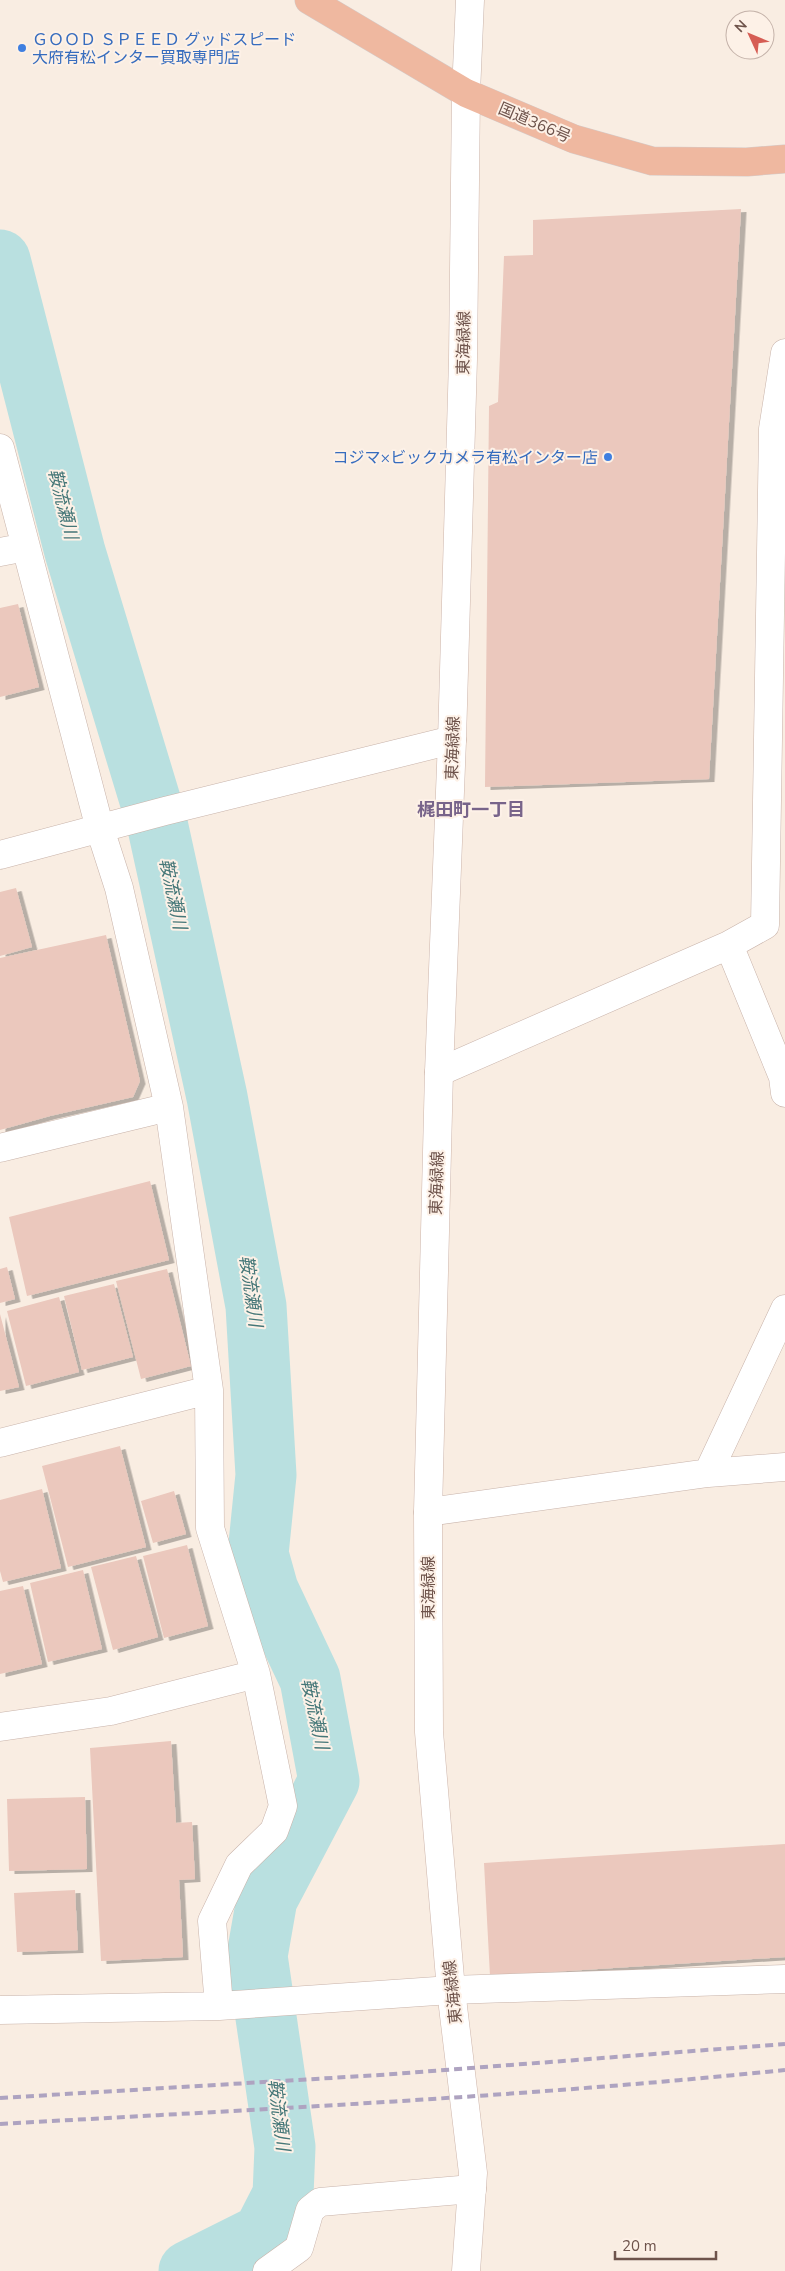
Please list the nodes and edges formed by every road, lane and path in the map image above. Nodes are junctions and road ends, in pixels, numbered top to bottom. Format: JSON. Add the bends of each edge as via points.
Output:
{"nodes":[{"id":1,"x":309,"y":0,"type":"edge"},
{"id":2,"x":470,"y":0,"type":"edge"},
{"id":3,"x":466,"y":93,"type":"junction"},
{"id":4,"x":785,"y":159,"type":"edge"},
{"id":5,"x":785,"y":353,"type":"edge"},
{"id":6,"x":0,"y":448,"type":"edge"},
{"id":7,"x":13,"y":550,"type":"edge"},
{"id":8,"x":452,"y":740,"type":"junction"},
{"id":9,"x":100,"y":829,"type":"junction"},
{"id":10,"x":0,"y":855,"type":"edge"},
{"id":11,"x":775,"y":920,"type":"edge"},
{"id":12,"x":729,"y":945,"type":"junction"},
{"id":13,"x":439,"y":1072,"type":"junction"},
{"id":14,"x":785,"y":1093,"type":"edge"},
{"id":15,"x":169,"y":1107,"type":"junction"},
{"id":16,"x":0,"y":1148,"type":"edge"},
{"id":17,"x":785,"y":1309,"type":"edge"},
{"id":18,"x":209,"y":1390,"type":"junction"},
{"id":19,"x":0,"y":1443,"type":"edge"},
{"id":20,"x":785,"y":1467,"type":"edge"},
{"id":21,"x":708,"y":1473,"type":"junction"},
{"id":22,"x":428,"y":1512,"type":"junction"},
{"id":23,"x":256,"y":1674,"type":"junction"},
{"id":24,"x":0,"y":1727,"type":"edge"},
{"id":25,"x":785,"y":1979,"type":"edge"},
{"id":26,"x":451,"y":1990,"type":"junction"},
{"id":27,"x":230,"y":2005,"type":"junction"},
{"id":28,"x":0,"y":2010,"type":"edge"},
{"id":29,"x":472,"y":2189,"type":"junction"},
{"id":30,"x":266,"y":2271,"type":"edge"},
{"id":31,"x":466,"y":2271,"type":"edge"}],
"edges":[{"from":1,"to":3,"type":"highway","name":"国道366号"},
{"from":2,"to":3,"type":"street","name":"東海緑線"},
{"from":3,"to":4,"type":"highway","name":"国道366号","via":[[574,139],[652,161]]},
{"from":3,"to":8,"type":"street","name":"東海緑線","via":[[463,359]]},
{"from":5,"to":11,"type":"street","via":[[773,429]]},
{"from":6,"to":7,"type":"street"},
{"from":7,"to":9,"type":"street"},
{"from":8,"to":9,"type":"street"},
{"from":8,"to":13,"type":"street","name":"東海緑線"},
{"from":9,"to":10,"type":"street"},
{"from":9,"to":15,"type":"street","via":[[119,888]]},
{"from":11,"to":12,"type":"street"},
{"from":12,"to":13,"type":"street"},
{"from":12,"to":14,"type":"street","via":[[783,1077]]},
{"from":13,"to":22,"type":"street","name":"東海緑線"},
{"from":15,"to":16,"type":"street"},
{"from":15,"to":18,"type":"street"},
{"from":17,"to":21,"type":"street"},
{"from":18,"to":19,"type":"street"},
{"from":18,"to":23,"type":"street","via":[[210,1528]]},
{"from":20,"to":21,"type":"street"},
{"from":21,"to":22,"type":"street"},
{"from":22,"to":26,"type":"street","name":"東海緑線","via":[[429,1732]]},
{"from":23,"to":24,"type":"street","via":[[112,1711]]},
{"from":23,"to":27,"type":"street","via":[[283,1806],[274,1831],[239,1865],[212,1921]]},
{"from":25,"to":26,"type":"street"},
{"from":26,"to":27,"type":"street"},
{"from":26,"to":29,"type":"street","name":"東海緑線","via":[[474,2173]]},
{"from":27,"to":28,"type":"street"},
{"from":29,"to":30,"type":"street","via":[[320,2202],[310,2210],[300,2248]]},
{"from":29,"to":31,"type":"street","name":"東海緑線"}]}
